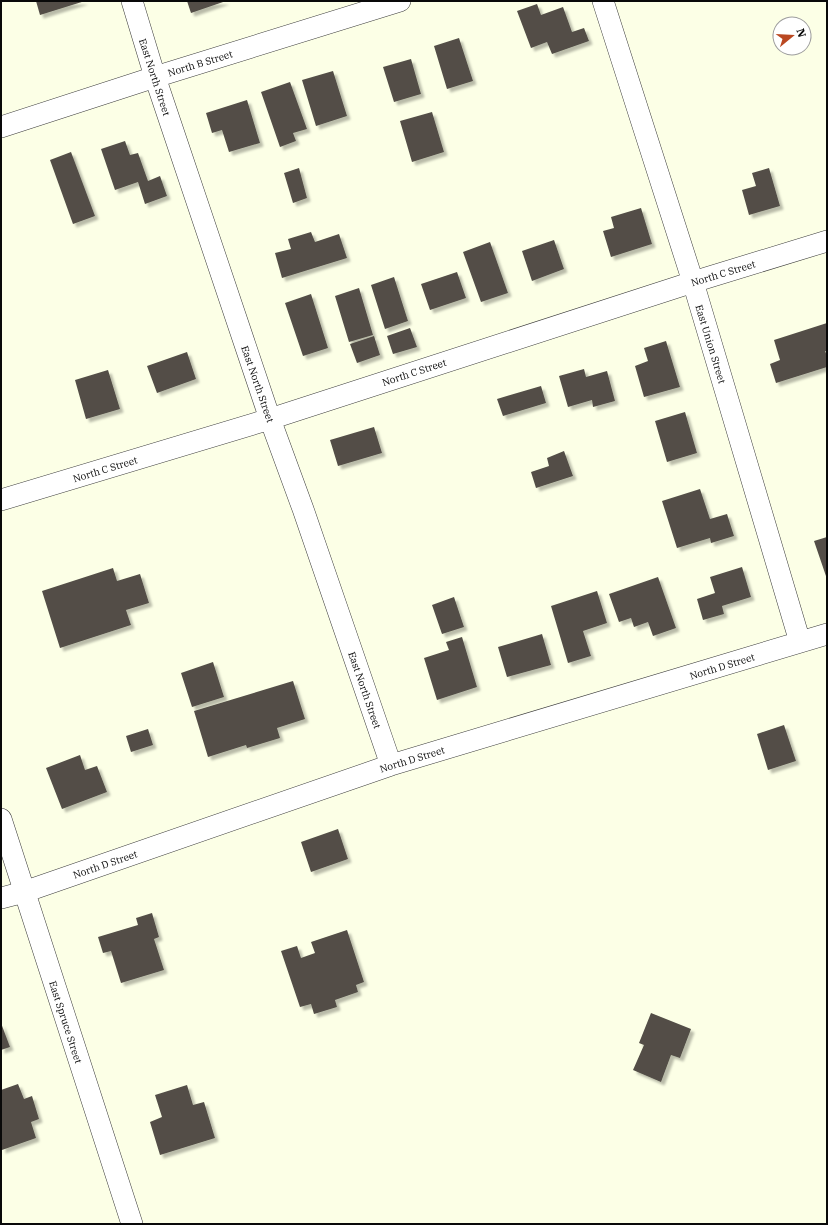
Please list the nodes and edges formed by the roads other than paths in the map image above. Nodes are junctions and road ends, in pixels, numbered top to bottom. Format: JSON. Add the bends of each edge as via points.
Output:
{"nodes":[{"id":1,"x":132,"y":1,"type":"edge"},
{"id":2,"x":400,"y":1,"type":"edge"},
{"id":3,"x":603,"y":1,"type":"edge"},
{"id":4,"x":155,"y":77,"type":"junction"},
{"id":5,"x":1,"y":127,"type":"edge"},
{"id":6,"x":827,"y":241,"type":"edge"},
{"id":7,"x":693,"y":282,"type":"junction"},
{"id":8,"x":270,"y":419,"type":"junction"},
{"id":9,"x":1,"y":500,"type":"edge"},
{"id":10,"x":827,"y":634,"type":"edge"},
{"id":11,"x":800,"y":642,"type":"junction"},
{"id":12,"x":391,"y":765,"type":"junction"},
{"id":13,"x":1,"y":819,"type":"edge"},
{"id":14,"x":24,"y":892,"type":"junction"},
{"id":15,"x":1,"y":898,"type":"edge"},
{"id":16,"x":132,"y":1224,"type":"edge"}],
"edges":[{"from":1,"to":4,"type":"street","name":"East North Street"},
{"from":2,"to":4,"type":"street","name":"North B Street"},
{"from":3,"to":7,"type":"street","name":"East Union Street"},
{"from":4,"to":5,"type":"street","name":"North B Street"},
{"from":4,"to":8,"type":"street","name":"East North Street"},
{"from":6,"to":7,"type":"street","name":"North C Street"},
{"from":7,"to":8,"type":"street","name":"North C Street"},
{"from":7,"to":11,"type":"street","name":"East Union Street"},
{"from":8,"to":9,"type":"street","name":"North C Street"},
{"from":8,"to":12,"type":"street","name":"East North Street"},
{"from":10,"to":11,"type":"street","name":"North D Street"},
{"from":11,"to":12,"type":"street","name":"North D Street"},
{"from":12,"to":14,"type":"street","name":"North D Street"},
{"from":13,"to":14,"type":"street","name":"East Spruce Street"},
{"from":14,"to":15,"type":"street","name":"North D Street"},
{"from":14,"to":16,"type":"street","name":"East Spruce Street"}]}
